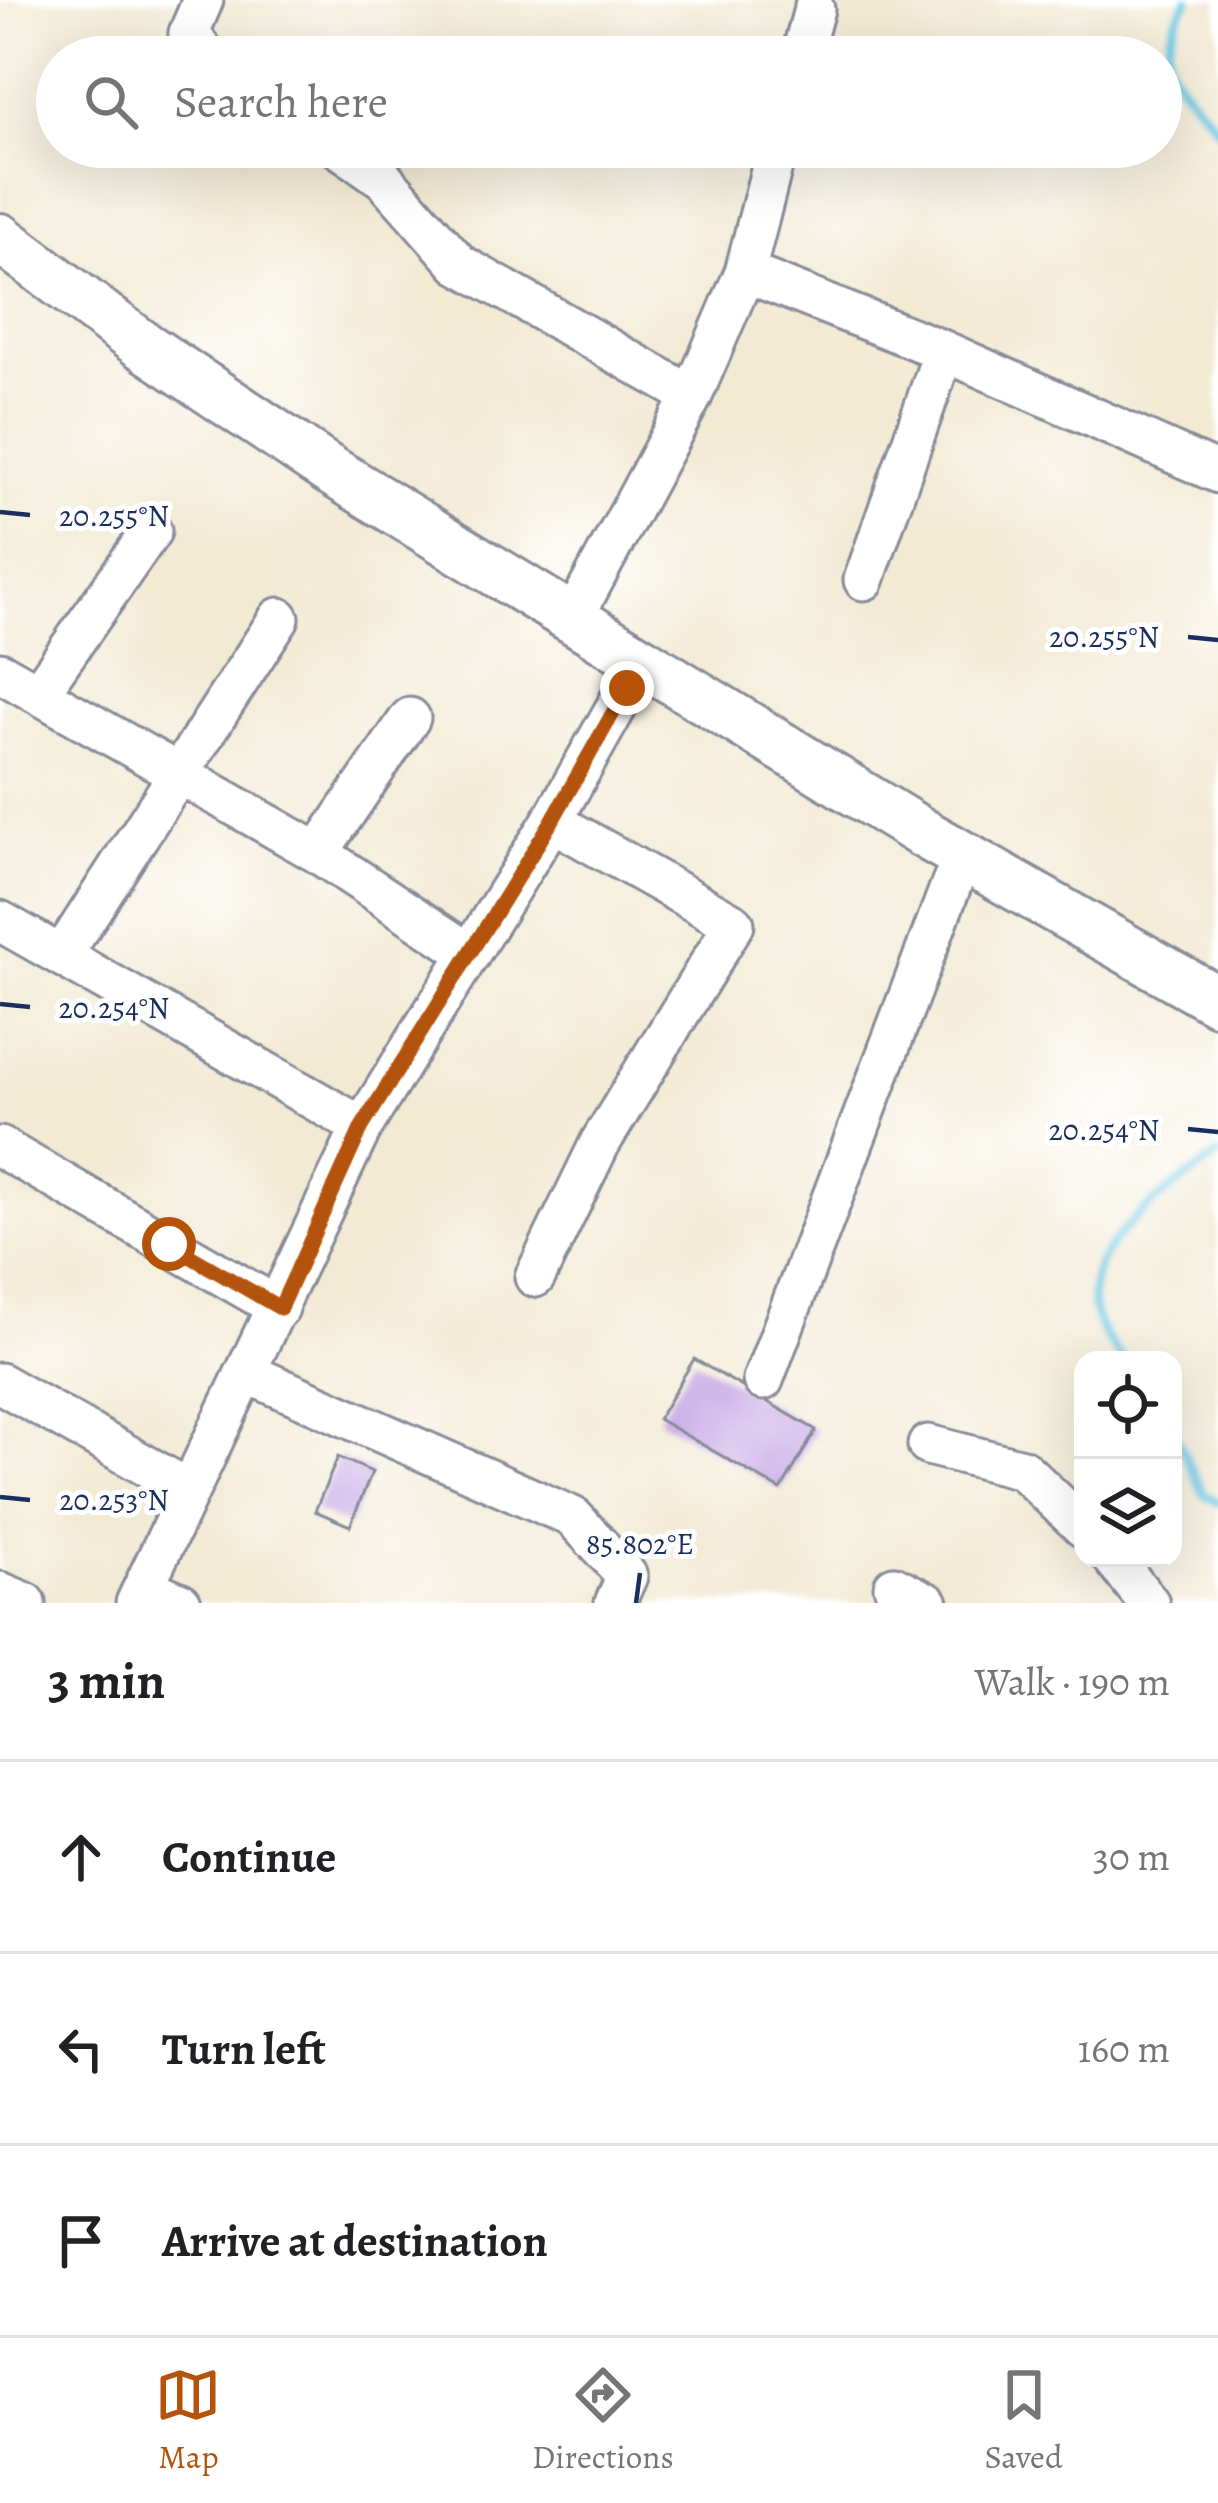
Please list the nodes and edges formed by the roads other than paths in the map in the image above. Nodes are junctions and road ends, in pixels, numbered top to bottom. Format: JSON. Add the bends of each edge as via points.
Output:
{"nodes":[{"id":1,"x":203,"y":0,"type":"edge"},
{"id":2,"x":814,"y":9,"type":"dead end"},
{"id":3,"x":191,"y":36,"type":"edge"},
{"id":4,"x":807,"y":36,"type":"edge"},
{"id":5,"x":368,"y":168,"type":"edge"},
{"id":6,"x":772,"y":168,"type":"edge"},
{"id":7,"x":0,"y":238,"type":"edge"},
{"id":8,"x":745,"y":272,"type":"junction"},
{"id":9,"x":0,"y":276,"type":"edge"},
{"id":10,"x":944,"y":351,"type":"junction"},
{"id":11,"x":692,"y":396,"type":"junction"},
{"id":12,"x":1218,"y":473,"type":"edge"},
{"id":13,"x":151,"y":531,"type":"dead end"},
{"id":14,"x":864,"y":580,"type":"dead end"},
{"id":15,"x":280,"y":618,"type":"dead end"},
{"id":16,"x":573,"y":618,"type":"junction"},
{"id":17,"x":0,"y":672,"type":"edge"},
{"id":18,"x":627,"y":688,"type":"junction"},
{"id":19,"x":40,"y":691,"type":"junction"},
{"id":20,"x":410,"y":718,"type":"dead end"},
{"id":21,"x":182,"y":775,"type":"junction"},
{"id":22,"x":552,"y":821,"type":"junction"},
{"id":23,"x":318,"y":853,"type":"junction"},
{"id":24,"x":952,"y":880,"type":"junction"},
{"id":25,"x":0,"y":921,"type":"edge"},
{"id":26,"x":470,"y":954,"type":"junction"},
{"id":27,"x":62,"y":955,"type":"junction"},
{"id":28,"x":1218,"y":1001,"type":"edge"},
{"id":29,"x":1218,"y":1036,"type":"edge"},
{"id":30,"x":362,"y":1127,"type":"junction"},
{"id":31,"x":0,"y":1147,"type":"edge"},
{"id":32,"x":535,"y":1276,"type":"dead end"},
{"id":33,"x":280,"y":1308,"type":"junction"},
{"id":34,"x":249,"y":1374,"type":"junction"},
{"id":35,"x":764,"y":1380,"type":"dead end"},
{"id":36,"x":0,"y":1383,"type":"edge"},
{"id":37,"x":928,"y":1445,"type":"dead end"},
{"id":38,"x":189,"y":1490,"type":"junction"},
{"id":39,"x":1074,"y":1518,"type":"edge"},
{"id":40,"x":1120,"y":1567,"type":"edge"},
{"id":41,"x":0,"y":1592,"type":"edge"},
{"id":42,"x":140,"y":1595,"type":"edge"},
{"id":43,"x":26,"y":1603,"type":"edge"},
{"id":44,"x":181,"y":1603,"type":"edge"},
{"id":45,"x":615,"y":1603,"type":"edge"},
{"id":46,"x":1149,"y":1603,"type":"edge"}],
"edges":[{"from":1,"to":3,"type":"street"},
{"from":2,"to":4,"type":"street"},
{"from":5,"to":11,"type":"street","via":[[459,264]]},
{"from":6,"to":8,"type":"street"},
{"from":7,"to":16,"type":"main road","via":[[309,456]]},
{"from":8,"to":10,"type":"street"},
{"from":8,"to":11,"type":"street"},
{"from":9,"to":18,"type":"main road","via":[[294,478]]},
{"from":10,"to":12,"type":"street"},
{"from":10,"to":14,"type":"street"},
{"from":11,"to":16,"type":"street"},
{"from":13,"to":19,"type":"street"},
{"from":15,"to":21,"type":"street"},
{"from":16,"to":28,"type":"main road","via":[[921,832]]},
{"from":17,"to":19,"type":"street"},
{"from":18,"to":22,"type":"street"},
{"from":18,"to":24,"type":"main road"},
{"from":19,"to":21,"type":"street"},
{"from":20,"to":23,"type":"street"},
{"from":21,"to":23,"type":"street"},
{"from":21,"to":27,"type":"street"},
{"from":22,"to":26,"type":"street"},
{"from":22,"to":32,"type":"street","via":[[734,924],[600,1143]]},
{"from":23,"to":26,"type":"street"},
{"from":24,"to":29,"type":"main road"},
{"from":24,"to":35,"type":"street"},
{"from":25,"to":27,"type":"street"},
{"from":26,"to":30,"type":"street"},
{"from":27,"to":30,"type":"street"},
{"from":30,"to":33,"type":"street"},
{"from":31,"to":33,"type":"street"},
{"from":33,"to":34,"type":"street"},
{"from":34,"to":38,"type":"street"},
{"from":34,"to":45,"type":"street","via":[[573,1517],[627,1576]]},
{"from":36,"to":38,"type":"street"},
{"from":37,"to":39,"type":"street","via":[[1022,1469]]},
{"from":38,"to":42,"type":"street"},
{"from":40,"to":46,"type":"street"},
{"from":41,"to":43,"type":"street"},
{"from":42,"to":44,"type":"street"}]}
